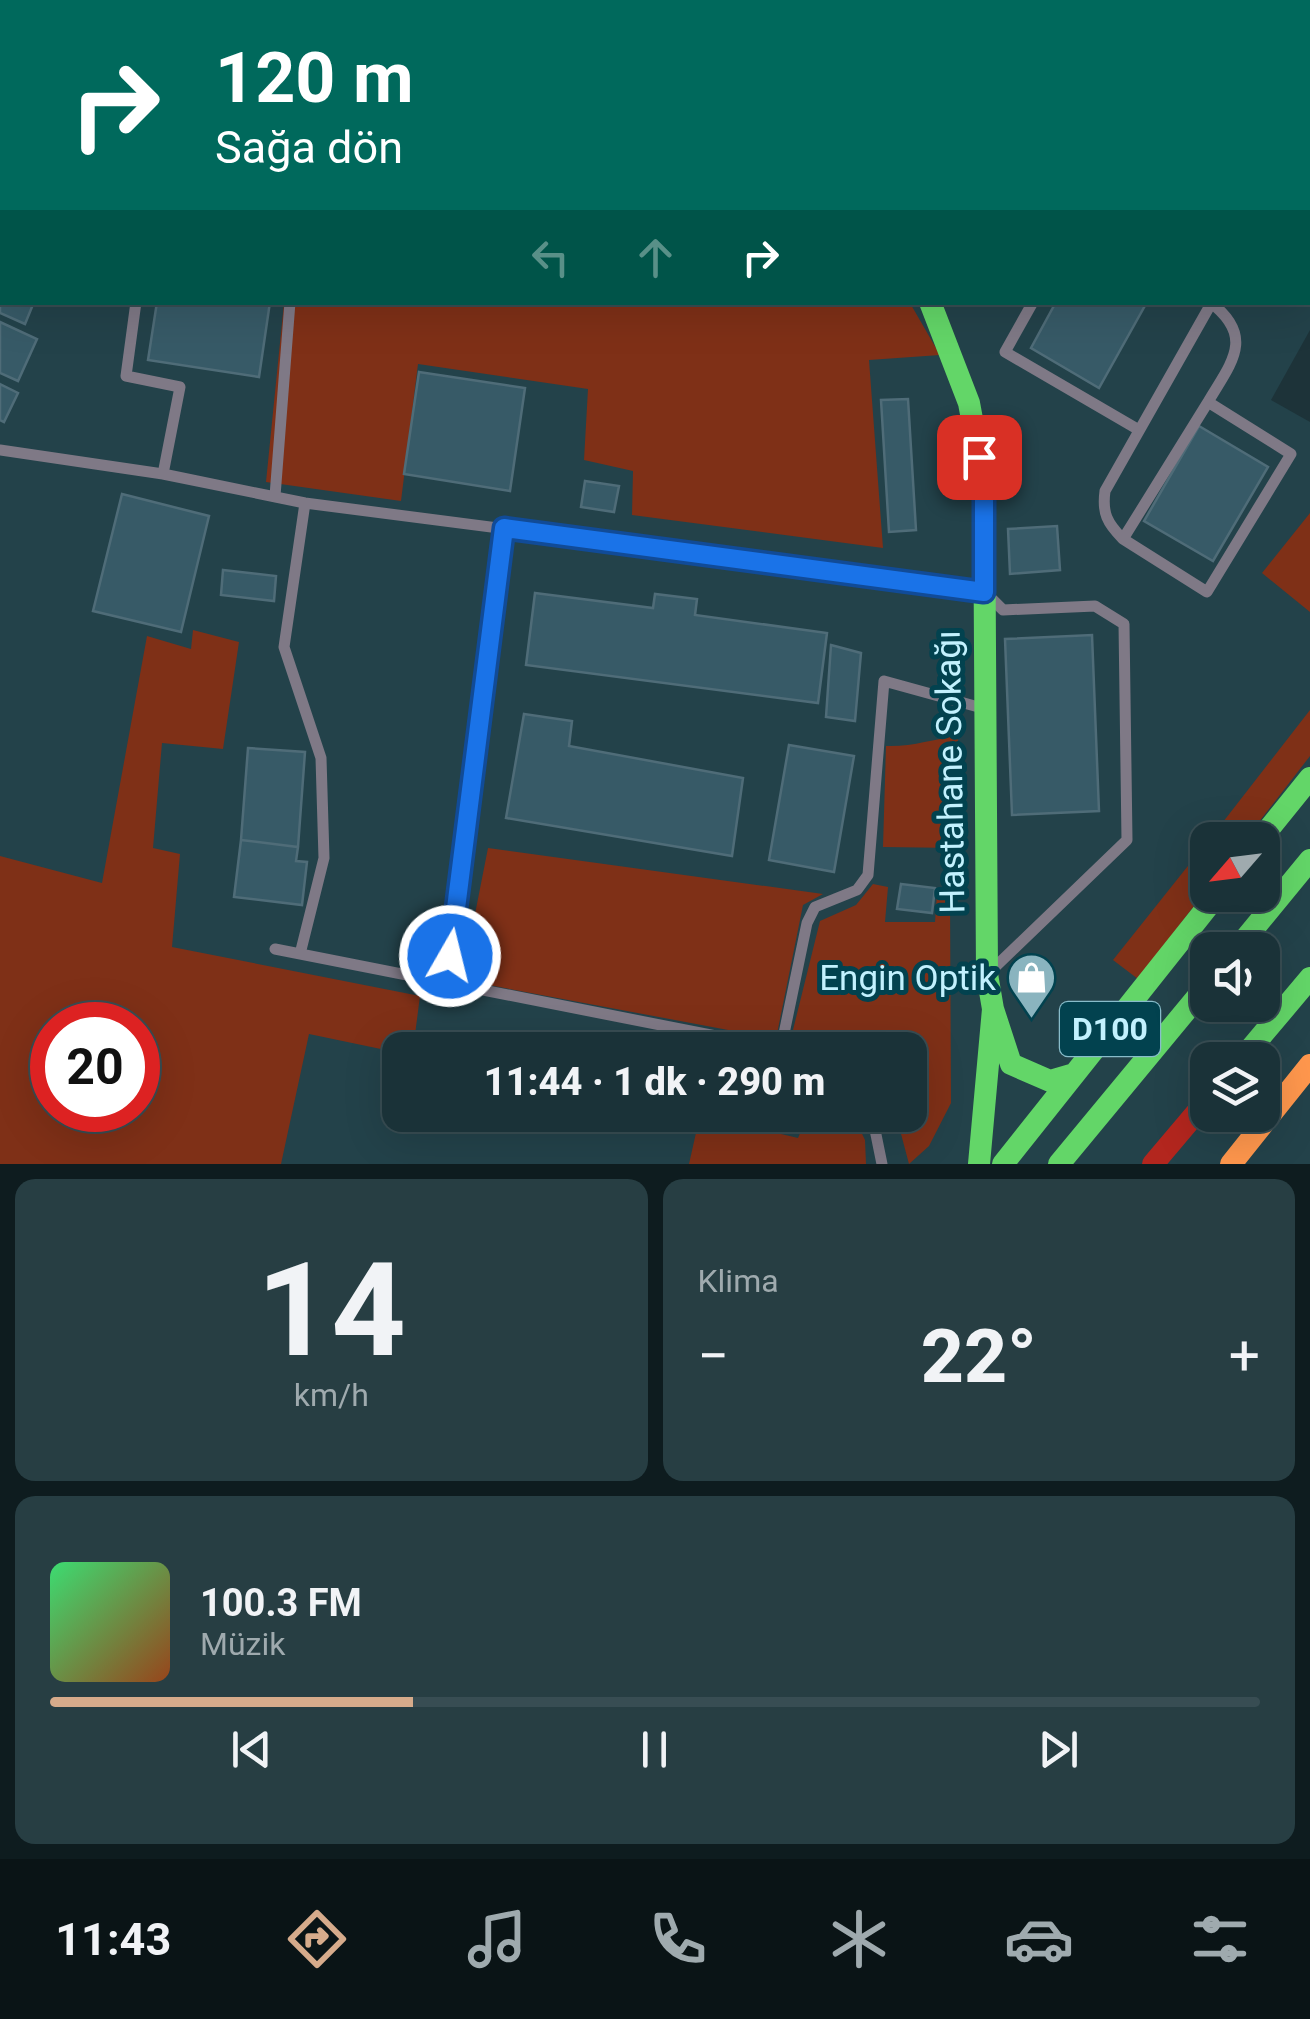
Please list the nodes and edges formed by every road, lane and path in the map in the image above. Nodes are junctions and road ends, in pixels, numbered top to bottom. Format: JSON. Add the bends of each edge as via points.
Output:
{"nodes":[{"id":1,"x":136,"y":305,"type":"edge"},
{"id":2,"x":290,"y":305,"type":"edge"},
{"id":3,"x":931,"y":305,"type":"edge"},
{"id":4,"x":1031,"y":305,"type":"edge"},
{"id":5,"x":1210,"y":305,"type":"edge"},
{"id":6,"x":1213,"y":305,"type":"edge"},
{"id":7,"x":1208,"y":402,"type":"junction"},
{"id":8,"x":1139,"y":430,"type":"junction"},
{"id":9,"x":0,"y":450,"type":"edge"},
{"id":10,"x":162,"y":474,"type":"junction"},
{"id":11,"x":275,"y":496,"type":"junction"},
{"id":12,"x":305,"y":503,"type":"junction"},
{"id":13,"x":504,"y":528,"type":"junction"},
{"id":14,"x":1123,"y":540,"type":"junction"},
{"id":15,"x":984,"y":592,"type":"junction"},
{"id":16,"x":985,"y":709,"type":"junction"},
{"id":17,"x":1310,"y":778,"type":"edge"},
{"id":18,"x":1275,"y":822,"type":"edge"},
{"id":19,"x":1310,"y":860,"type":"edge"},
{"id":20,"x":1203,"y":912,"type":"edge"},
{"id":21,"x":1251,"y":932,"type":"edge"},
{"id":22,"x":275,"y":948,"type":"dead end"},
{"id":23,"x":300,"y":954,"type":"junction"},
{"id":24,"x":987,"y":974,"type":"junction"},
{"id":25,"x":1310,"y":978,"type":"edge"},
{"id":26,"x":446,"y":986,"type":"junction"},
{"id":27,"x":1190,"y":1006,"type":"edge"},
{"id":28,"x":992,"y":1008,"type":"junction"},
{"id":29,"x":693,"y":1032,"type":"edge"},
{"id":30,"x":787,"y":1032,"type":"edge"},
{"id":31,"x":1256,"y":1042,"type":"edge"},
{"id":32,"x":1310,"y":1065,"type":"edge"},
{"id":33,"x":1074,"y":1074,"type":"junction"},
{"id":34,"x":1190,"y":1120,"type":"edge"},
{"id":35,"x":875,"y":1132,"type":"edge"},
{"id":36,"x":882,"y":1164,"type":"edge"},
{"id":37,"x":979,"y":1164,"type":"edge"},
{"id":38,"x":1003,"y":1164,"type":"edge"},
{"id":39,"x":1059,"y":1164,"type":"edge"},
{"id":40,"x":1153,"y":1164,"type":"edge"},
{"id":41,"x":1231,"y":1164,"type":"edge"}],
"edges":[{"from":1,"to":10,"type":"lane","via":[[126,376],[180,386]]},
{"from":2,"to":11,"type":"lane"},
{"from":3,"to":15,"type":"main road","name":"Hastahane Sokağı","via":[[969,403],[984,484]]},
{"from":4,"to":8,"type":"lane","via":[[1005,352]]},
{"from":5,"to":8,"type":"lane"},
{"from":6,"to":7,"type":"lane","via":[[1236,333],[1237,351]]},
{"from":7,"to":14,"type":"lane"},
{"from":7,"to":14,"type":"lane","via":[[1291,454],[1282,469],[1206,592]]},
{"from":8,"to":14,"type":"lane","via":[[1104,490],[1102,509]]},
{"from":9,"to":10,"type":"lane"},
{"from":10,"to":11,"type":"lane"},
{"from":11,"to":12,"type":"lane"},
{"from":12,"to":13,"type":"lane"},
{"from":12,"to":23,"type":"lane","via":[[284,648],[321,758],[324,858]]},
{"from":13,"to":15,"type":"lane"},
{"from":13,"to":26,"type":"lane"},
{"from":15,"to":16,"type":"main road","name":"Hastahane Sokağı"},
{"from":15,"to":24,"type":"lane","via":[[1003,610],[1095,606],[1124,624],[1127,840]]},
{"from":16,"to":24,"type":"main road","name":"Hastahane Sokağı"},
{"from":16,"to":30,"type":"lane","via":[[884,681],[868,875],[857,890],[815,907]]},
{"from":17,"to":18,"type":"main road"},
{"from":19,"to":21,"type":"main road"},
{"from":20,"to":33,"type":"main road","number":"D100"},
{"from":22,"to":23,"type":"lane"},
{"from":23,"to":26,"type":"lane"},
{"from":24,"to":28,"type":"main road","name":"Hastahane Sokağı"},
{"from":25,"to":31,"type":"main road"},
{"from":26,"to":29,"type":"lane"},
{"from":27,"to":39,"type":"main road","number":"D100"},
{"from":28,"to":33,"type":"main road","name":"Hastahane Sokağı","via":[[1011,1064],[1050,1081]]},
{"from":28,"to":37,"type":"main road","name":"Hastahane Sokağı"},
{"from":32,"to":41,"type":"main road"},
{"from":33,"to":38,"type":"main road","number":"D100"},
{"from":34,"to":40,"type":"main road"},
{"from":35,"to":36,"type":"lane"}]}
